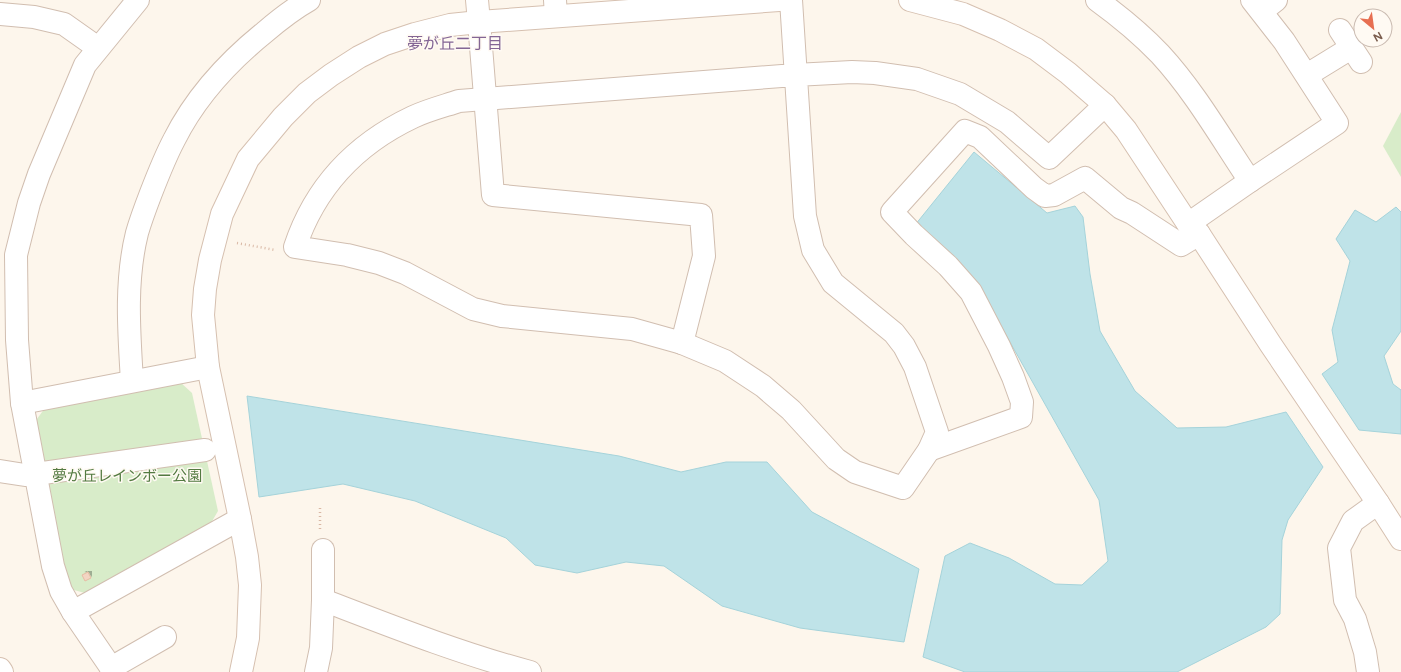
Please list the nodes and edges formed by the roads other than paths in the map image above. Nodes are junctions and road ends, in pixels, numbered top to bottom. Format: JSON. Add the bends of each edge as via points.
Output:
{"nodes":[{"id":1,"x":138,"y":0,"type":"edge"},
{"id":2,"x":309,"y":0,"type":"edge"},
{"id":3,"x":477,"y":0,"type":"edge"},
{"id":4,"x":779,"y":0,"type":"edge"},
{"id":5,"x":791,"y":0,"type":"edge"},
{"id":6,"x":910,"y":0,"type":"edge"},
{"id":7,"x":1097,"y":0,"type":"edge"},
{"id":8,"x":1263,"y":4,"type":"edge"},
{"id":9,"x":556,"y":8,"type":"edge"},
{"id":10,"x":0,"y":14,"type":"edge"},
{"id":11,"x":479,"y":22,"type":"junction"},
{"id":12,"x":1351,"y":46,"type":"dead end"},
{"id":13,"x":98,"y":48,"type":"junction"},
{"id":14,"x":795,"y":75,"type":"junction"},
{"id":15,"x":1307,"y":75,"type":"junction"},
{"id":16,"x":485,"y":99,"type":"junction"},
{"id":17,"x":1105,"y":106,"type":"junction"},
{"id":18,"x":1250,"y":181,"type":"junction"},
{"id":19,"x":1193,"y":229,"type":"junction"},
{"id":20,"x":8,"y":254,"type":"edge"},
{"id":21,"x":682,"y":343,"type":"junction"},
{"id":22,"x":208,"y":367,"type":"junction"},
{"id":23,"x":132,"y":381,"type":"junction"},
{"id":24,"x":22,"y":403,"type":"junction"},
{"id":25,"x":205,"y":450,"type":"dead end"},
{"id":26,"x":929,"y":450,"type":"junction"},
{"id":27,"x":0,"y":471,"type":"edge"},
{"id":28,"x":36,"y":474,"type":"junction"},
{"id":29,"x":1378,"y":503,"type":"junction"},
{"id":30,"x":240,"y":519,"type":"junction"},
{"id":31,"x":1401,"y":539,"type":"edge"},
{"id":32,"x":323,"y":550,"type":"dead end"},
{"id":33,"x":323,"y":600,"type":"junction"},
{"id":34,"x":73,"y":612,"type":"junction"},
{"id":35,"x":165,"y":637,"type":"dead end"},
{"id":36,"x":490,"y":667,"type":"edge"},
{"id":37,"x":0,"y":669,"type":"edge"},
{"id":38,"x":113,"y":670,"type":"edge"},
{"id":39,"x":2,"y":672,"type":"edge"},
{"id":40,"x":241,"y":672,"type":"edge"},
{"id":41,"x":316,"y":672,"type":"edge"},
{"id":42,"x":530,"y":672,"type":"edge"},
{"id":43,"x":1368,"y":672,"type":"edge"}],
"edges":[{"from":1,"to":13,"type":"street"},
{"from":2,"to":23,"type":"street","via":[[284,16],[239,54],[191,112],[166,155],[137,234],[128,321]]},
{"from":3,"to":11,"type":"street"},
{"from":4,"to":9,"type":"street"},
{"from":5,"to":14,"type":"street"},
{"from":6,"to":17,"type":"street","via":[[963,14],[1036,49]]},
{"from":7,"to":18,"type":"street","via":[[1159,53],[1198,102]]},
{"from":8,"to":15,"type":"street"},
{"from":9,"to":11,"type":"street"},
{"from":10,"to":13,"type":"street","via":[[34,17],[64,24]]},
{"from":11,"to":16,"type":"street"},
{"from":11,"to":22,"type":"street","via":[[450,24],[415,34],[385,44],[353,61],[307,93],[248,159],[222,214],[205,289],[203,315]]},
{"from":12,"to":15,"type":"street"},
{"from":13,"to":20,"type":"street","via":[[85,65]]},
{"from":14,"to":16,"type":"street"},
{"from":14,"to":17,"type":"street","via":[[852,72],[917,79],[960,94],[1007,122],[1049,158]]},
{"from":14,"to":26,"type":"street","via":[[805,216],[813,250],[833,283],[894,333],[904,346],[915,367],[937,432]]},
{"from":15,"to":18,"type":"street","via":[[1337,123]]},
{"from":16,"to":21,"type":"street","via":[[493,195],[701,215],[704,256]]},
{"from":16,"to":21,"type":"street","via":[[459,101],[414,116],[369,143],[342,167],[325,188],[302,226],[295,247],[379,263],[405,273],[473,309],[502,316],[632,329]]},
{"from":17,"to":19,"type":"street","via":[[1130,136]]},
{"from":18,"to":19,"type":"street"},
{"from":19,"to":26,"type":"street","via":[[1181,245],[1121,208],[1085,178],[1054,195],[1045,196],[980,137],[965,131],[892,212],[971,292],[1013,376],[1022,402],[1021,417]]},
{"from":19,"to":29,"type":"street"},
{"from":20,"to":24,"type":"street"},
{"from":21,"to":26,"type":"street","via":[[725,361],[764,386],[791,410],[836,459],[855,472],[903,488]]},
{"from":22,"to":23,"type":"street"},
{"from":22,"to":30,"type":"street"},
{"from":23,"to":24,"type":"street"},
{"from":24,"to":28,"type":"street"},
{"from":25,"to":28,"type":"street"},
{"from":27,"to":28,"type":"street"},
{"from":28,"to":34,"type":"street","via":[[53,566]]},
{"from":29,"to":31,"type":"street"},
{"from":29,"to":43,"type":"street","via":[[1353,521],[1339,548],[1345,600],[1355,619]]},
{"from":30,"to":34,"type":"street"},
{"from":30,"to":40,"type":"street","via":[[250,584],[248,638]]},
{"from":32,"to":33,"type":"street"},
{"from":33,"to":36,"type":"street","via":[[440,644]]},
{"from":33,"to":41,"type":"street","via":[[321,648]]},
{"from":34,"to":38,"type":"street"},
{"from":35,"to":38,"type":"street"},
{"from":36,"to":42,"type":"street"},
{"from":37,"to":39,"type":"street"}]}
